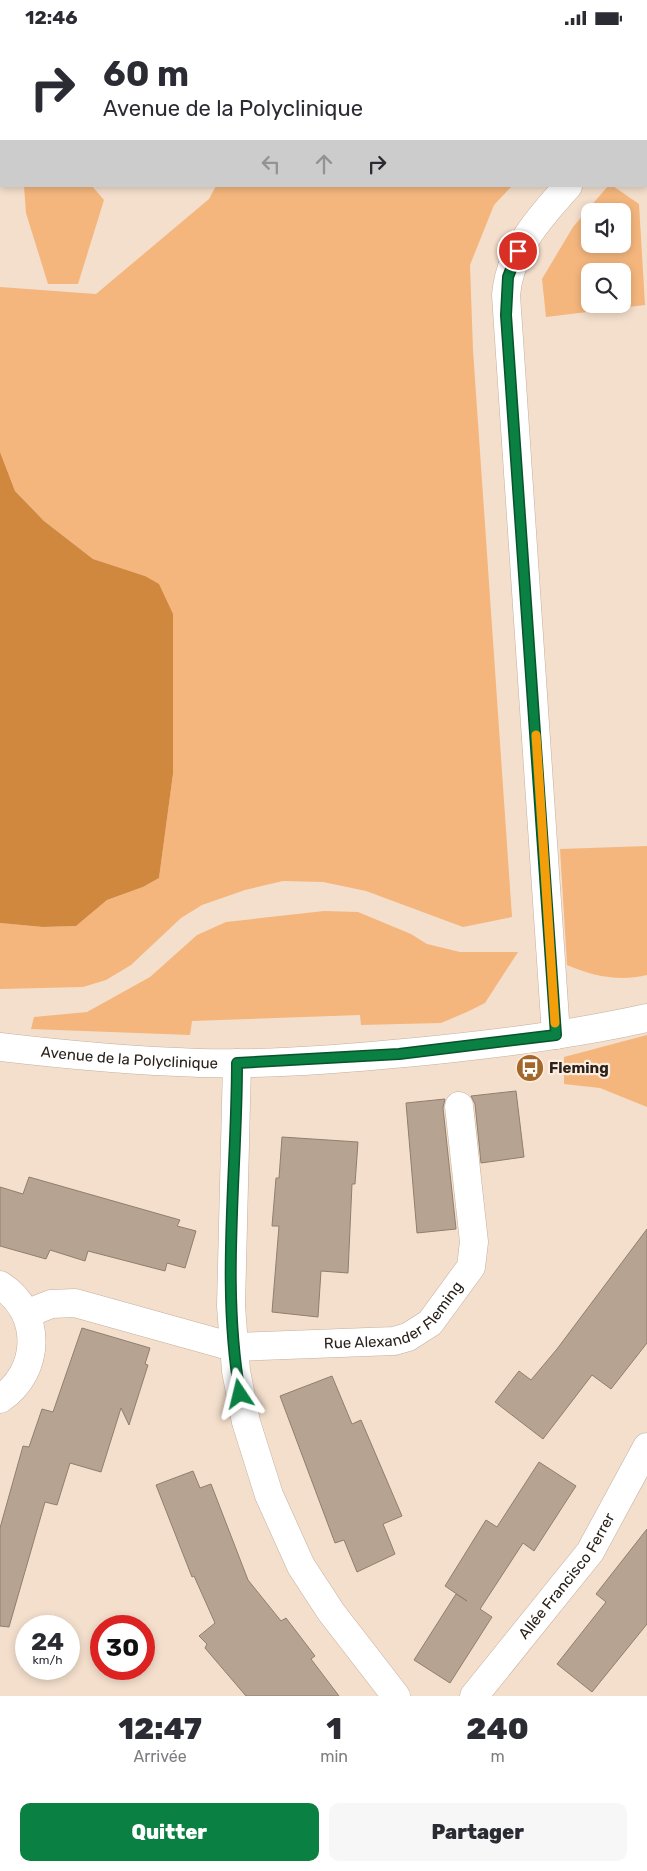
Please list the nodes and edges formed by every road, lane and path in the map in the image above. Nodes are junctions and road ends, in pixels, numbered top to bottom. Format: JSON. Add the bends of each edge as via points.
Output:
{"nodes":[{"id":1,"x":567,"y":187,"type":"edge"},
{"id":2,"x":647,"y":1018,"type":"edge"},
{"id":3,"x":556,"y":1035,"type":"junction"},
{"id":4,"x":0,"y":1047,"type":"edge"},
{"id":5,"x":237,"y":1063,"type":"junction"},
{"id":6,"x":459,"y":1107,"type":"dead end"},
{"id":7,"x":0,"y":1285,"type":"edge"},
{"id":8,"x":26,"y":1314,"type":"junction"},
{"id":9,"x":233,"y":1347,"type":"junction"},
{"id":10,"x":0,"y":1399,"type":"edge"},
{"id":11,"x":647,"y":1447,"type":"edge"},
{"id":12,"x":396,"y":1696,"type":"edge"},
{"id":13,"x":474,"y":1696,"type":"edge"}],
"edges":[{"from":1,"to":3,"type":"street","via":[[523,242],[508,277],[506,295]]},
{"from":2,"to":3,"type":"street","name":"Avenue de la Polyclinique"},
{"from":3,"to":5,"type":"street","name":"Avenue de la Polyclinique","via":[[391,1054]]},
{"from":4,"to":5,"type":"street","name":"Avenue de la Polyclinique","via":[[138,1061]]},
{"from":5,"to":9,"type":"street","via":[[230,1281]]},
{"from":6,"to":9,"type":"street","name":"Rue Alexander Fleming","via":[[473,1255],[466,1276],[430,1323],[408,1337],[394,1341]]},
{"from":7,"to":8,"type":"street","via":[[16,1299]]},
{"from":8,"to":9,"type":"street","name":"Rue Alexander Fleming","via":[[51,1304],[75,1303]]},
{"from":8,"to":10,"type":"street","via":[[32,1339],[28,1365],[15,1387]]},
{"from":9,"to":12,"type":"street","via":[[248,1430],[269,1495],[286,1534],[315,1589]]},
{"from":11,"to":13,"type":"street","name":"Allée Francisco Ferrer","via":[[590,1553]]}]}
